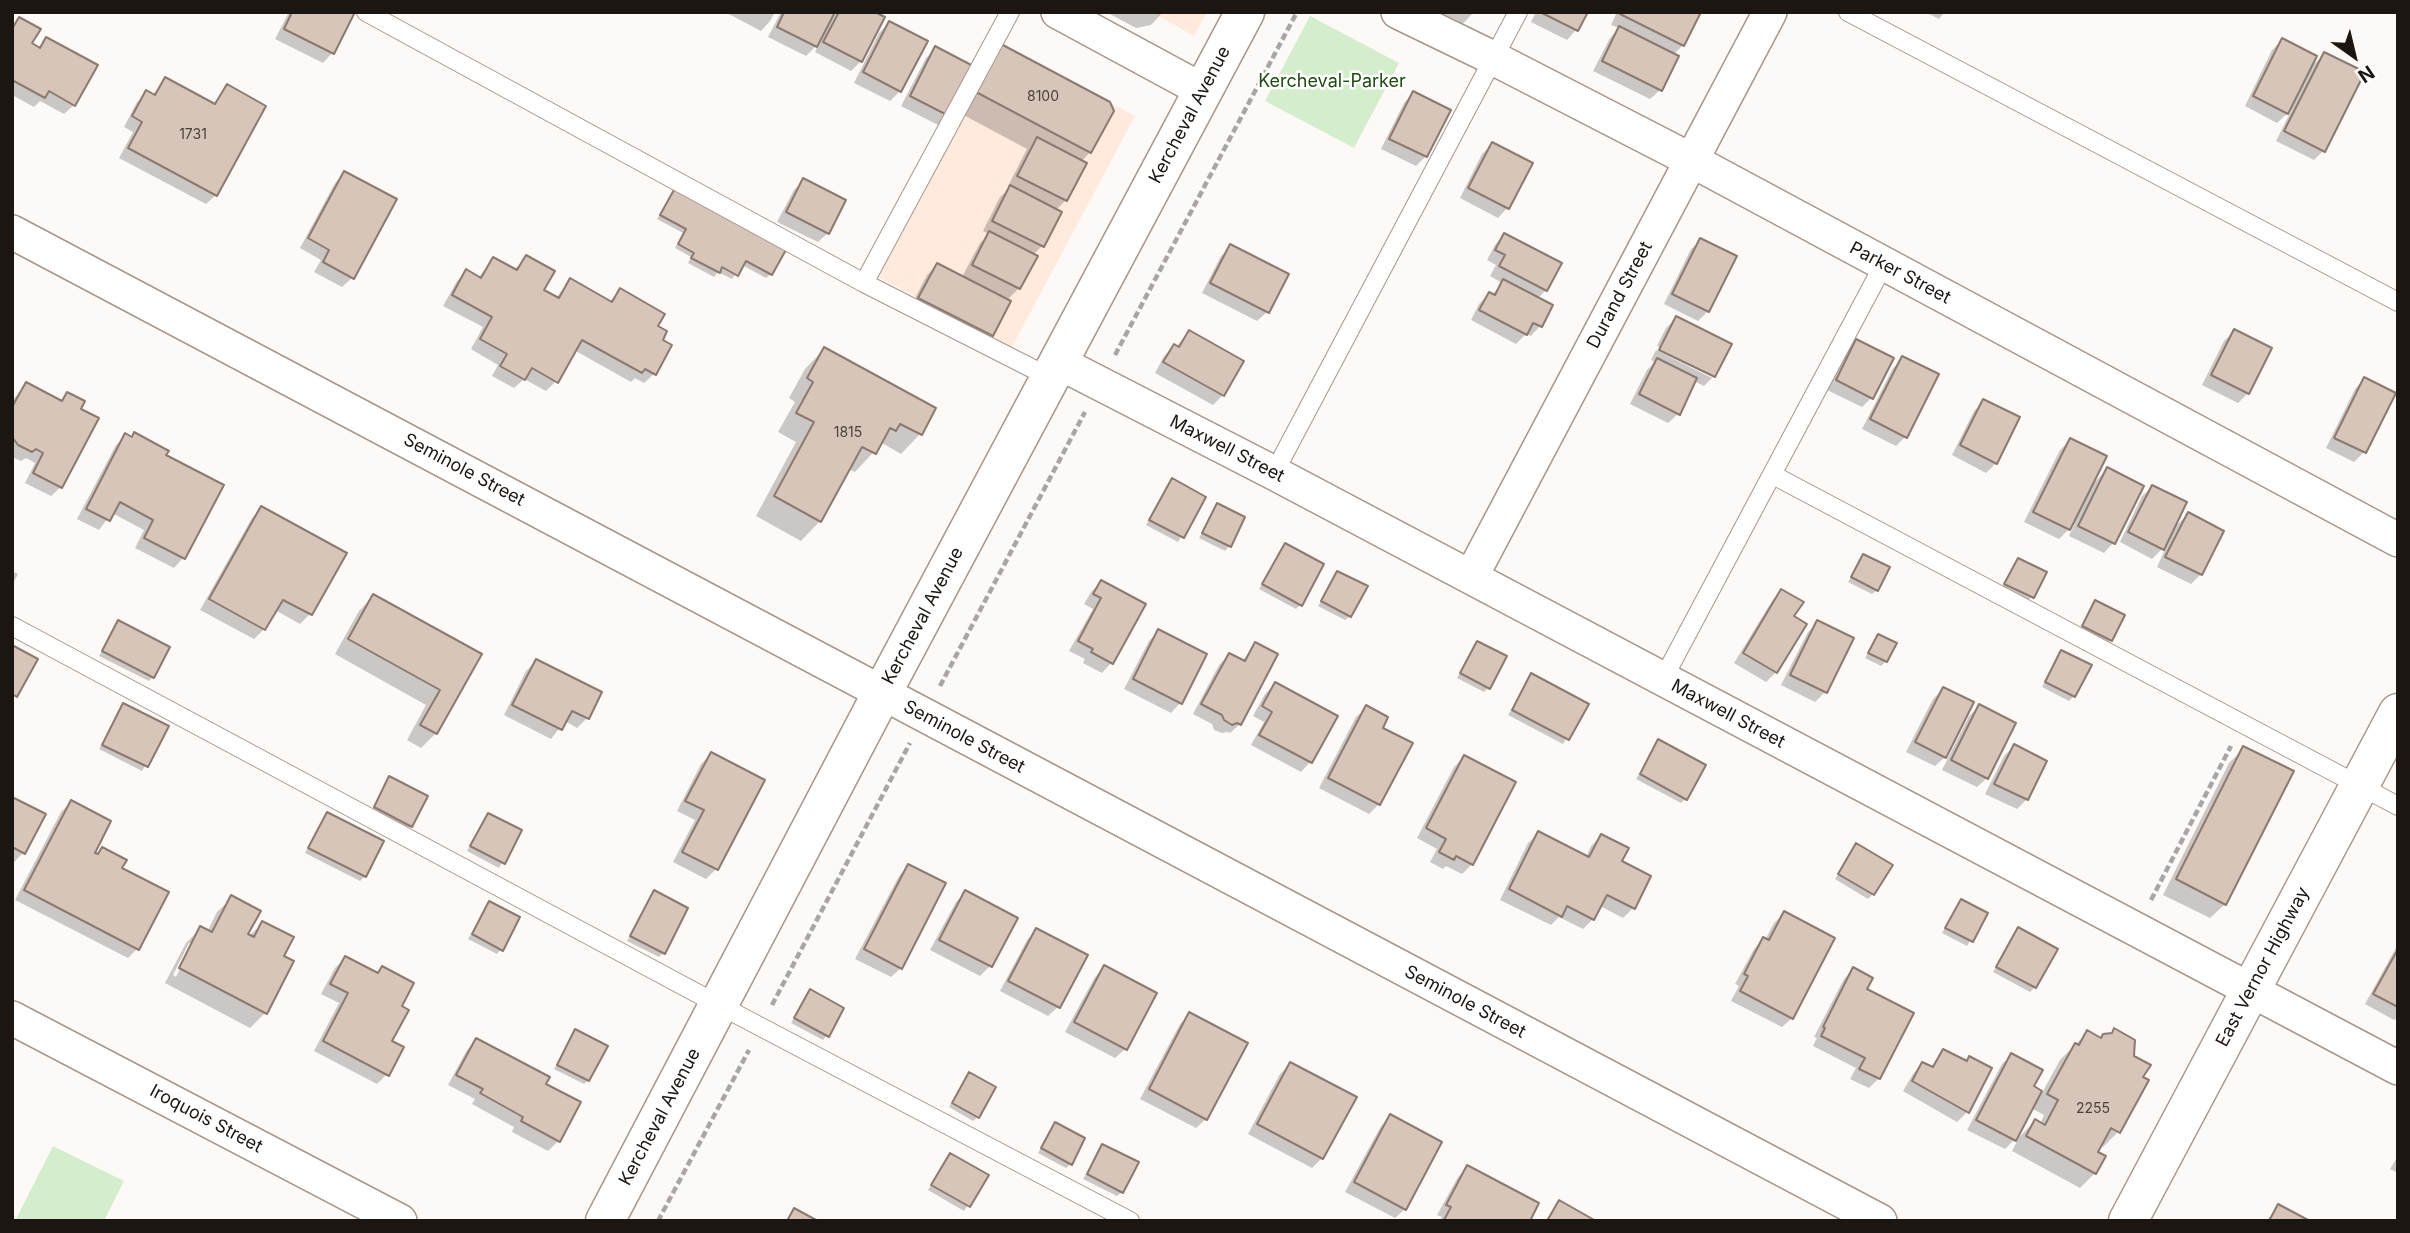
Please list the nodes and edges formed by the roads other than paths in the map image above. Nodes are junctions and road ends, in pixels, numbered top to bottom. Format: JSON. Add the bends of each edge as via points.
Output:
{"nodes":[{"id":1,"x":366,"y":12,"type":"edge"},
{"id":2,"x":1010,"y":12,"type":"edge"},
{"id":3,"x":1058,"y":12,"type":"edge"},
{"id":4,"x":1245,"y":12,"type":"edge"},
{"id":5,"x":1518,"y":12,"type":"edge"},
{"id":6,"x":1770,"y":12,"type":"edge"},
{"id":7,"x":1848,"y":12,"type":"edge"},
{"id":8,"x":1406,"y":14,"type":"edge"},
{"id":9,"x":1493,"y":58,"type":"junction"},
{"id":10,"x":1204,"y":91,"type":"junction"},
{"id":11,"x":1691,"y":160,"type":"junction"},
{"id":12,"x":12,"y":232,"type":"edge"},
{"id":13,"x":1884,"y":264,"type":"junction"},
{"id":14,"x":864,"y":283,"type":"junction"},
{"id":15,"x":2398,"y":302,"type":"edge"},
{"id":16,"x":1054,"y":370,"type":"junction"},
{"id":17,"x":1274,"y":473,"type":"junction"},
{"id":18,"x":1773,"y":475,"type":"junction"},
{"id":19,"x":2398,"y":540,"type":"edge"},
{"id":20,"x":1471,"y":577,"type":"junction"},
{"id":21,"x":12,"y":626,"type":"edge"},
{"id":22,"x":1663,"y":679,"type":"junction"},
{"id":23,"x":882,"y":692,"type":"junction"},
{"id":24,"x":2398,"y":713,"type":"edge"},
{"id":25,"x":2359,"y":786,"type":"junction"},
{"id":26,"x":2398,"y":806,"type":"edge"},
{"id":27,"x":2250,"y":990,"type":"junction"},
{"id":28,"x":719,"y":1005,"type":"junction"},
{"id":29,"x":12,"y":1018,"type":"edge"},
{"id":30,"x":2398,"y":1068,"type":"edge"},
{"id":31,"x":400,"y":1221,"type":"edge"},
{"id":32,"x":605,"y":1221,"type":"edge"},
{"id":33,"x":1130,"y":1221,"type":"edge"},
{"id":34,"x":1880,"y":1221,"type":"edge"},
{"id":35,"x":2128,"y":1221,"type":"edge"}],
"edges":[{"from":1,"to":14,"type":"lane"},
{"from":2,"to":14,"type":"lane"},
{"from":3,"to":10,"type":"street"},
{"from":4,"to":10,"type":"street","name":"Kercheval Avenue"},
{"from":5,"to":9,"type":"lane"},
{"from":6,"to":11,"type":"street","name":"Durand Street"},
{"from":7,"to":15,"type":"lane"},
{"from":8,"to":9,"type":"street","name":"Parker Street"},
{"from":9,"to":11,"type":"street","name":"Parker Street"},
{"from":9,"to":17,"type":"lane"},
{"from":10,"to":16,"type":"street","name":"Kercheval Avenue"},
{"from":11,"to":13,"type":"street","name":"Parker Street"},
{"from":11,"to":20,"type":"street","name":"Durand Street"},
{"from":12,"to":23,"type":"street","name":"Seminole Street"},
{"from":13,"to":18,"type":"lane"},
{"from":13,"to":19,"type":"street","name":"Parker Street"},
{"from":14,"to":16,"type":"lane"},
{"from":16,"to":17,"type":"street","name":"Maxwell Street","via":[[1100,383]]},
{"from":16,"to":23,"type":"street","name":"Kercheval Avenue"},
{"from":17,"to":20,"type":"street","name":"Maxwell Street"},
{"from":18,"to":22,"type":"lane"},
{"from":18,"to":25,"type":"lane"},
{"from":20,"to":22,"type":"street","name":"Maxwell Street"},
{"from":21,"to":28,"type":"lane"},
{"from":22,"to":27,"type":"street","name":"Maxwell Street"},
{"from":23,"to":28,"type":"street","name":"Kercheval Avenue"},
{"from":23,"to":34,"type":"street","name":"Seminole Street"},
{"from":24,"to":25,"type":"street","name":"East Vernor Highway"},
{"from":25,"to":26,"type":"lane"},
{"from":25,"to":27,"type":"street","name":"East Vernor Highway"},
{"from":27,"to":30,"type":"street","name":"Maxwell Street"},
{"from":27,"to":35,"type":"street","name":"East Vernor Highway"},
{"from":28,"to":32,"type":"street","name":"Kercheval Avenue"},
{"from":28,"to":33,"type":"lane"},
{"from":29,"to":31,"type":"street","name":"Iroquois Street"}]}
